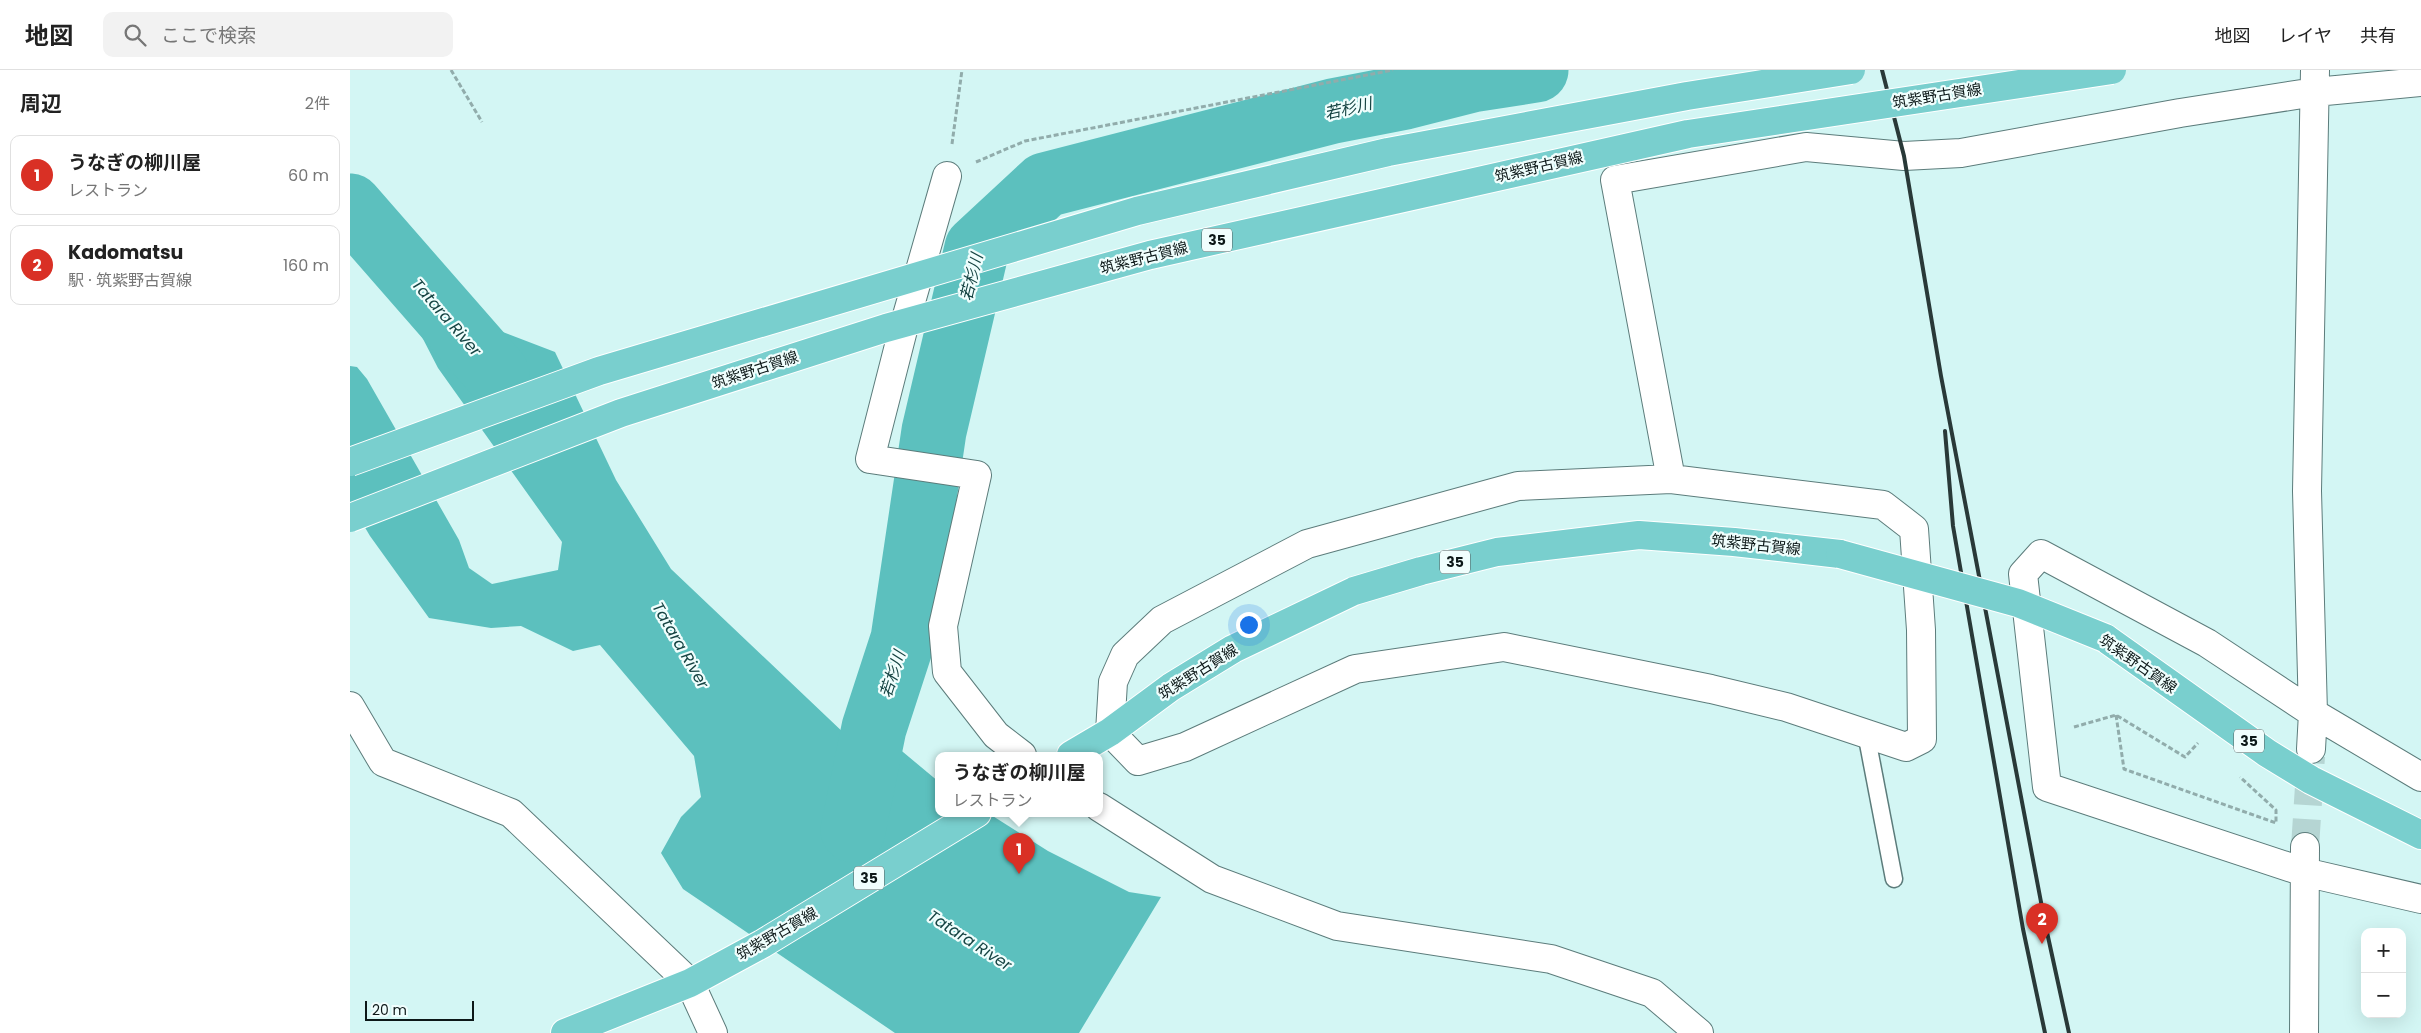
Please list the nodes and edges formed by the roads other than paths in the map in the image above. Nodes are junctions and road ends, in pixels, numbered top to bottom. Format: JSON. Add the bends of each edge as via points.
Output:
{"nodes":[{"id":1,"x":1851,"y":70,"type":"edge"},
{"id":2,"x":2112,"y":70,"type":"edge"},
{"id":3,"x":2315,"y":81,"type":"edge"},
{"id":4,"x":2421,"y":82,"type":"edge"},
{"id":5,"x":947,"y":176,"type":"road end"},
{"id":6,"x":350,"y":462,"type":"edge"},
{"id":7,"x":1671,"y":479,"type":"junction"},
{"id":8,"x":350,"y":518,"type":"edge"},
{"id":9,"x":350,"y":706,"type":"edge"},
{"id":10,"x":2313,"y":713,"type":"junction"},
{"id":11,"x":1110,"y":732,"type":"junction"},
{"id":12,"x":1866,"y":733,"type":"junction"},
{"id":13,"x":2311,"y":749,"type":"tunnel mouth"},
{"id":14,"x":1018,"y":752,"type":"edge"},
{"id":15,"x":1077,"y":752,"type":"edge"},
{"id":16,"x":2421,"y":777,"type":"edge"},
{"id":17,"x":1103,"y":810,"type":"edge"},
{"id":18,"x":970,"y":817,"type":"edge"},
{"id":19,"x":2415,"y":831,"type":"edge"},
{"id":20,"x":2304,"y":859,"type":"junction"},
{"id":21,"x":1894,"y":879,"type":"dead end"},
{"id":22,"x":2421,"y":900,"type":"edge"},
{"id":23,"x":690,"y":983,"type":"junction"},
{"id":24,"x":565,"y":1033,"type":"edge"},
{"id":25,"x":713,"y":1033,"type":"edge"},
{"id":26,"x":1700,"y":1033,"type":"edge"},
{"id":27,"x":2304,"y":1033,"type":"edge"}],
"edges":[{"from":1,"to":6,"type":"main road","bridge":true,"via":[[1687,96],[1388,152],[1137,211],[598,371]]},
{"from":2,"to":8,"type":"main road","name":"筑紫野古賀線","number":"35","bridge":true,"via":[[1688,134],[1150,255],[886,328],[621,413]]},
{"from":3,"to":4,"type":"street"},
{"from":3,"to":7,"type":"street","via":[[2180,113],[1961,153],[1904,156],[1806,148],[1615,180]]},
{"from":3,"to":10,"type":"street","via":[[2307,491]]},
{"from":5,"to":14,"type":"street","via":[[870,459],[977,475],[943,626],[947,672],[996,734]]},
{"from":7,"to":11,"type":"street","via":[[1518,486],[1307,544],[1162,620],[1125,655],[1113,682]]},
{"from":7,"to":12,"type":"street","via":[[1883,505],[1914,529],[1921,630],[1922,739],[1906,748]]},
{"from":9,"to":23,"type":"street","via":[[383,762],[511,813]]},
{"from":10,"to":13,"type":"street"},
{"from":10,"to":16,"type":"street"},
{"from":10,"to":20,"type":"street","via":[[2207,642],[2041,554],[2023,574],[2047,787]]},
{"from":11,"to":12,"type":"street","via":[[1138,761],[1185,747],[1355,669],[1504,647],[1711,689]]},
{"from":11,"to":15,"type":"main road","name":"筑紫野古賀線","number":"35"},
{"from":11,"to":19,"type":"main road","name":"筑紫野古賀線","number":"35","bridge":true,"via":[[1171,687],[1233,649],[1354,591],[1497,552],[1639,535],[1734,542],[1840,554],[2018,603],[2105,638],[2267,753],[2311,780]]},
{"from":12,"to":21,"type":"lane"},
{"from":17,"to":26,"type":"street","via":[[1212,879],[1337,926],[1551,960],[1652,993]]},
{"from":18,"to":23,"type":"main road","name":"筑紫野古賀線","number":"35","via":[[762,944]]},
{"from":20,"to":22,"type":"street"},
{"from":20,"to":27,"type":"street"},
{"from":23,"to":24,"type":"main road","name":"筑紫野古賀線","number":"35"},
{"from":23,"to":25,"type":"street"}]}
